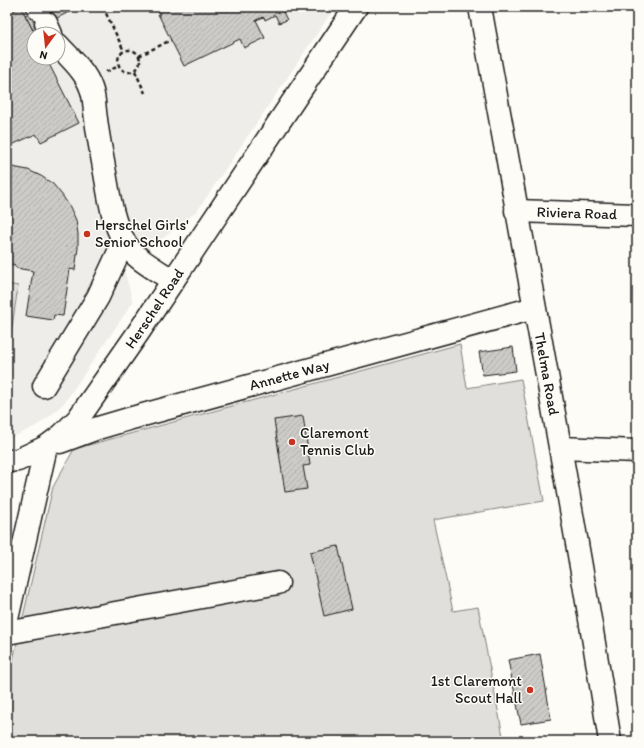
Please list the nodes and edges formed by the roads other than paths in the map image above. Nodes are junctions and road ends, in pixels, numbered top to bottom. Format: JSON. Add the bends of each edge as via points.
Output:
{"nodes":[{"id":1,"x":356,"y":7,"type":"edge"},
{"id":2,"x":480,"y":7,"type":"edge"},
{"id":3,"x":66,"y":54,"type":"edge"},
{"id":4,"x":516,"y":211,"type":"junction"},
{"id":5,"x":637,"y":215,"type":"edge"},
{"id":6,"x":124,"y":241,"type":"junction"},
{"id":7,"x":173,"y":281,"type":"junction"},
{"id":8,"x":534,"y":308,"type":"junction"},
{"id":9,"x":44,"y":386,"type":"dead end"},
{"id":10,"x":46,"y":447,"type":"junction"},
{"id":11,"x":561,"y":448,"type":"junction"},
{"id":12,"x":637,"y":451,"type":"edge"},
{"id":13,"x":7,"y":460,"type":"edge"},
{"id":14,"x":278,"y":583,"type":"dead end"},
{"id":15,"x":7,"y":619,"type":"edge"},
{"id":16,"x":7,"y":633,"type":"edge"},
{"id":17,"x":610,"y":741,"type":"edge"}],
"edges":[{"from":1,"to":7,"type":"street","name":"Herschel Road"},
{"from":2,"to":4,"type":"street","name":"Thelma Road"},
{"from":3,"to":6,"type":"street","via":[[86,77],[91,88],[109,194],[116,224]]},
{"from":4,"to":5,"type":"street","name":"Riviera Road"},
{"from":4,"to":8,"type":"street","name":"Thelma Road"},
{"from":6,"to":7,"type":"street","via":[[138,257]]},
{"from":6,"to":9,"type":"street","via":[[98,297]]},
{"from":7,"to":10,"type":"street","name":"Herschel Road","via":[[78,419]]},
{"from":8,"to":10,"type":"street","name":"Annette Way","via":[[132,418]]},
{"from":8,"to":11,"type":"street","name":"Thelma Road"},
{"from":10,"to":13,"type":"street","name":"Herschel Road","via":[[18,460]]},
{"from":10,"to":15,"type":"street"},
{"from":11,"to":12,"type":"street"},
{"from":11,"to":17,"type":"street","name":"Thelma Road"},
{"from":14,"to":16,"type":"street"}]}
